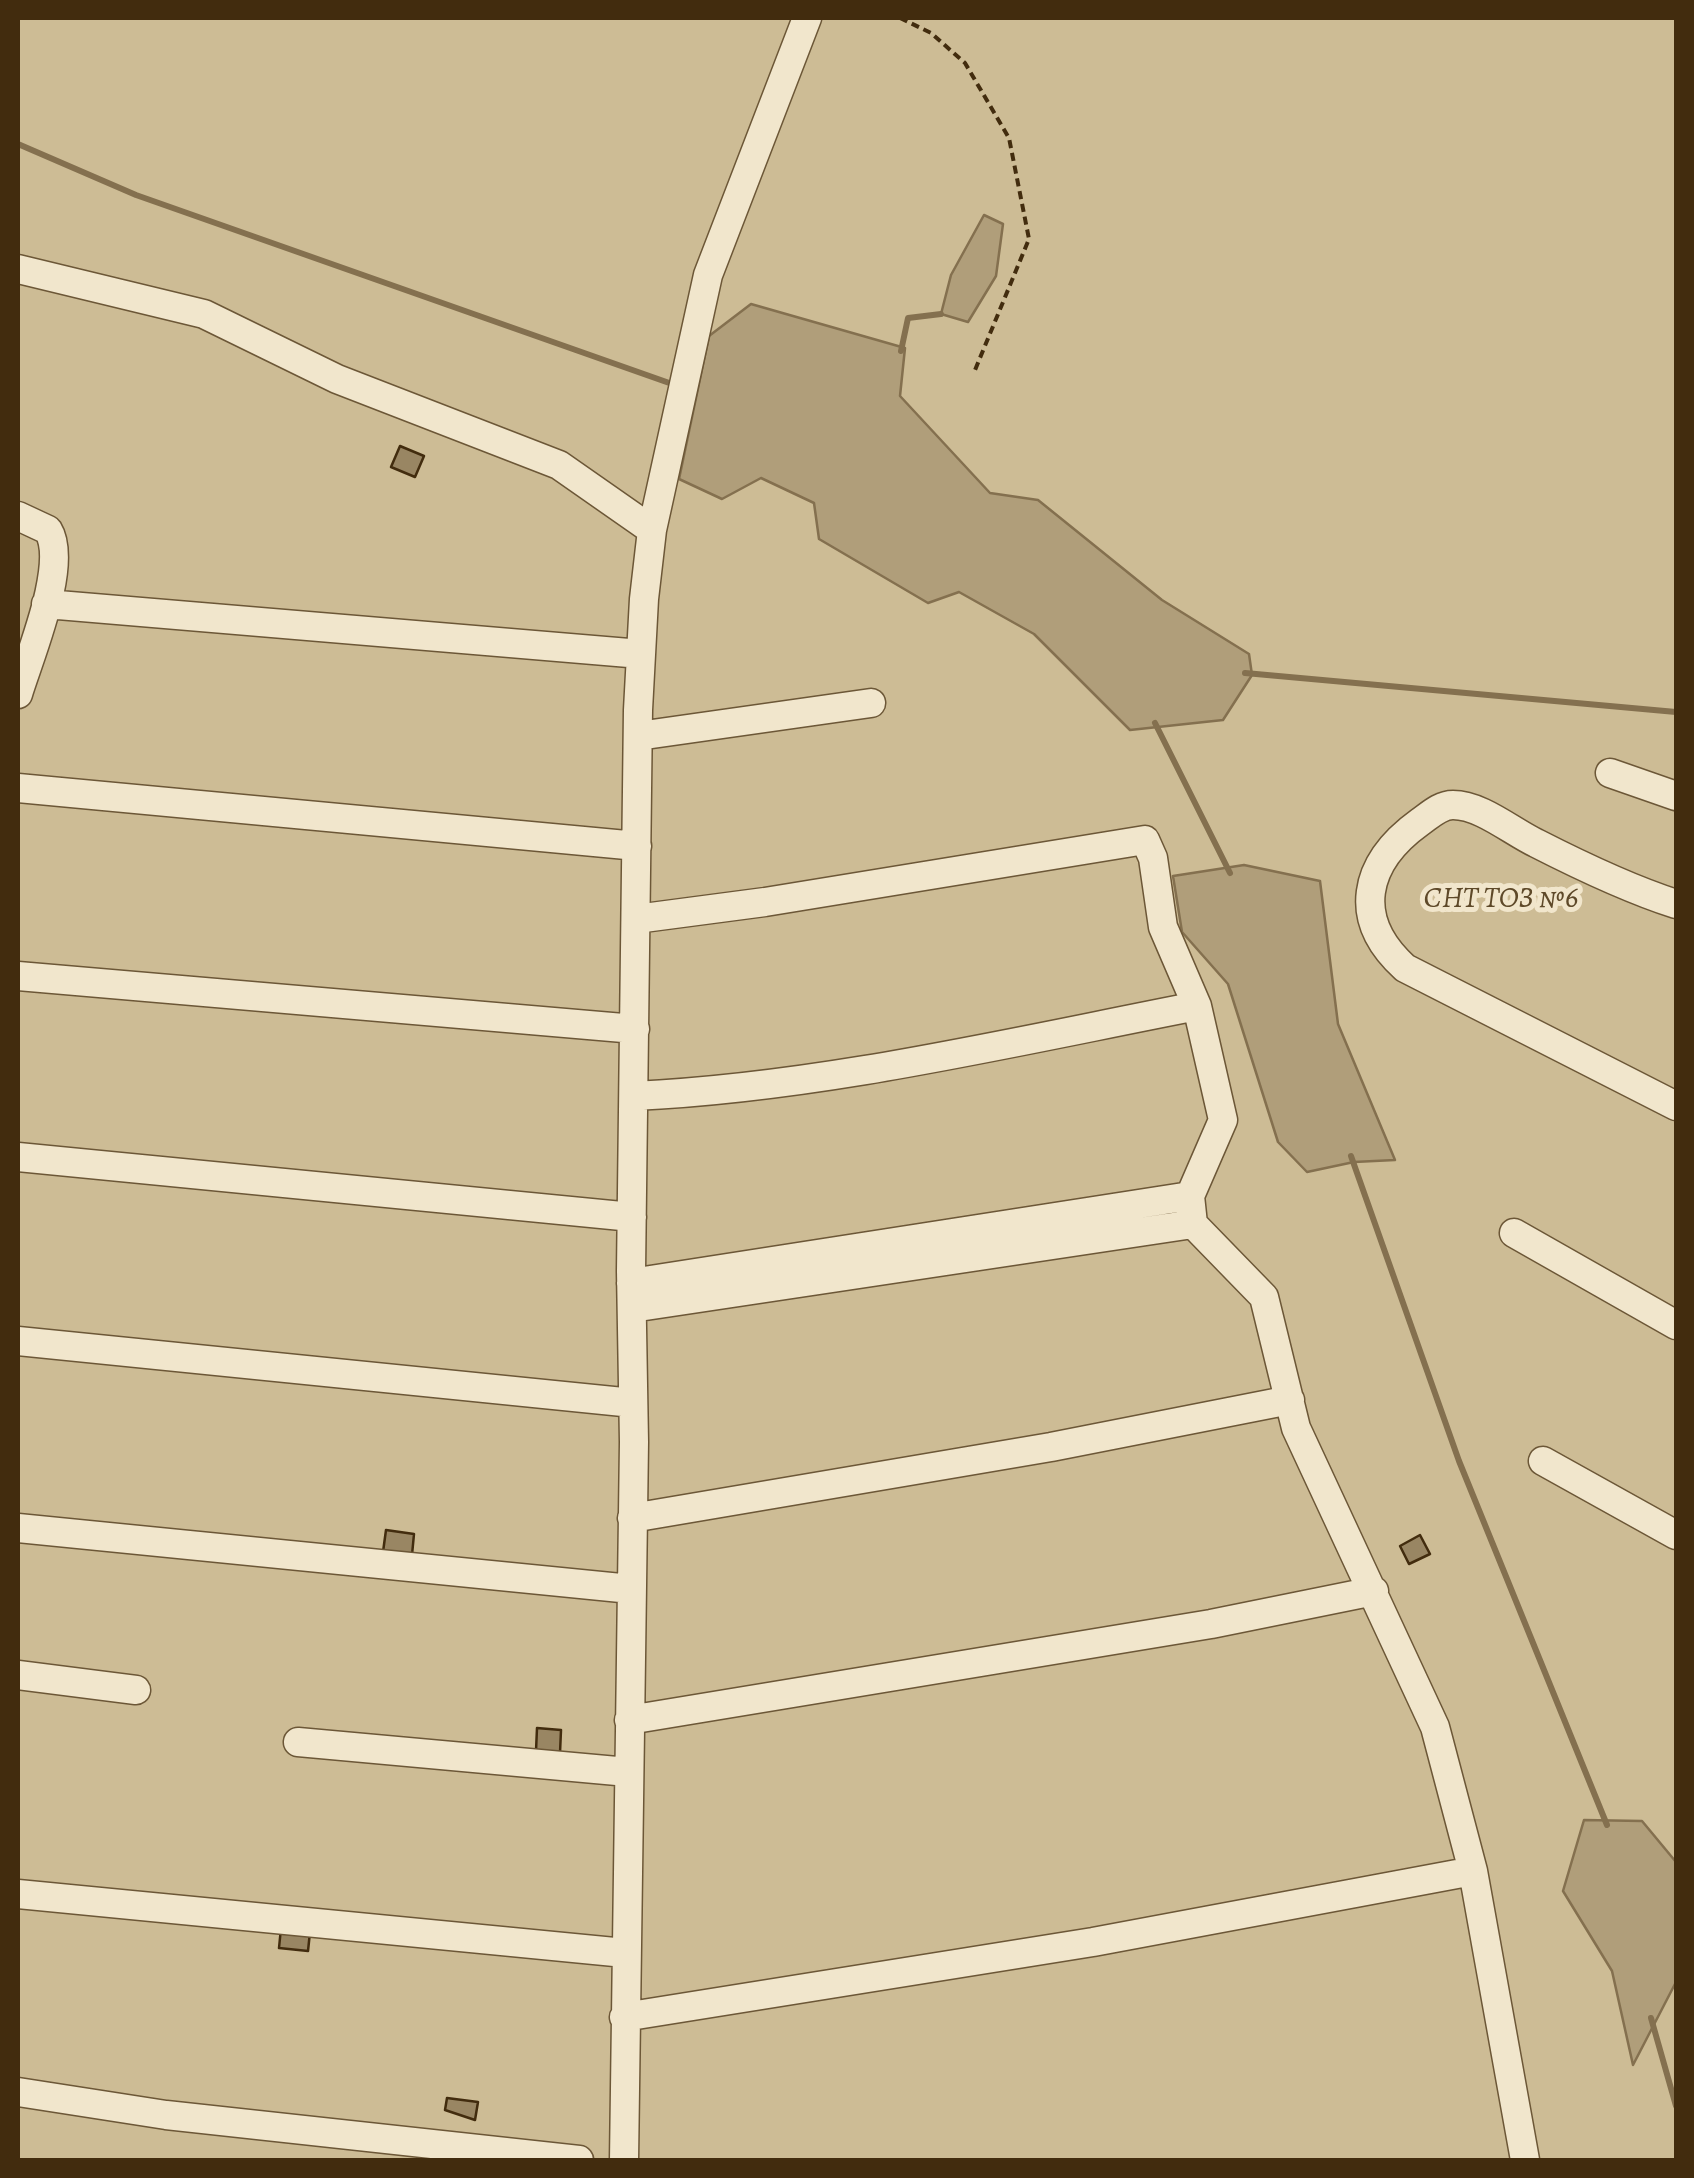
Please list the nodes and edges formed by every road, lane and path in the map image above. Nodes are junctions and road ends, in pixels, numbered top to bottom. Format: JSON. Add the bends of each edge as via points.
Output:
{"nodes":[{"id":1,"x":807,"y":18,"type":"edge"},
{"id":2,"x":900,"y":18,"type":"edge"},
{"id":3,"x":18,"y":269,"type":"edge"},
{"id":4,"x":974,"y":370,"type":"dead end"},
{"id":5,"x":18,"y":516,"type":"edge"},
{"id":6,"x":652,"y":530,"type":"junction"},
{"id":7,"x":46,"y":604,"type":"junction"},
{"id":8,"x":641,"y":654,"type":"junction"},
{"id":9,"x":18,"y":694,"type":"edge"},
{"id":10,"x":871,"y":703,"type":"dead end"},
{"id":11,"x":638,"y":736,"type":"junction"},
{"id":12,"x":1610,"y":773,"type":"dead end"},
{"id":13,"x":18,"y":788,"type":"edge"},
{"id":14,"x":1676,"y":796,"type":"edge"},
{"id":15,"x":637,"y":846,"type":"junction"},
{"id":16,"x":1676,"y":904,"type":"edge"},
{"id":17,"x":636,"y":919,"type":"junction"},
{"id":18,"x":18,"y":976,"type":"edge"},
{"id":19,"x":1198,"y":1006,"type":"junction"},
{"id":20,"x":635,"y":1029,"type":"junction"},
{"id":21,"x":634,"y":1096,"type":"junction"},
{"id":22,"x":1676,"y":1106,"type":"edge"},
{"id":23,"x":18,"y":1157,"type":"edge"},
{"id":24,"x":1191,"y":1210,"type":"junction"},
{"id":25,"x":632,"y":1217,"type":"junction"},
{"id":26,"x":1514,"y":1233,"type":"dead end"},
{"id":27,"x":632,"y":1295,"type":"junction"},
{"id":28,"x":1676,"y":1325,"type":"edge"},
{"id":29,"x":18,"y":1341,"type":"edge"},
{"id":30,"x":1290,"y":1400,"type":"junction"},
{"id":31,"x":633,"y":1403,"type":"junction"},
{"id":32,"x":1543,"y":1461,"type":"dead end"},
{"id":33,"x":632,"y":1518,"type":"junction"},
{"id":34,"x":18,"y":1528,"type":"edge"},
{"id":35,"x":1676,"y":1535,"type":"edge"},
{"id":36,"x":631,"y":1589,"type":"junction"},
{"id":37,"x":1374,"y":1591,"type":"junction"},
{"id":38,"x":18,"y":1675,"type":"edge"},
{"id":39,"x":136,"y":1690,"type":"dead end"},
{"id":40,"x":628,"y":1720,"type":"junction"},
{"id":41,"x":298,"y":1742,"type":"dead end"},
{"id":42,"x":628,"y":1772,"type":"junction"},
{"id":43,"x":1473,"y":1871,"type":"junction"},
{"id":44,"x":18,"y":1894,"type":"edge"},
{"id":45,"x":625,"y":1953,"type":"junction"},
{"id":46,"x":624,"y":2018,"type":"junction"},
{"id":47,"x":18,"y":2092,"type":"edge"},
{"id":48,"x":579,"y":2160,"type":"edge"},
{"id":49,"x":624,"y":2160,"type":"edge"},
{"id":50,"x":1526,"y":2160,"type":"edge"}],
"edges":[{"from":1,"to":6,"type":"street","via":[[708,275]]},
{"from":2,"to":4,"type":"path","via":[[931,33],[965,63],[1009,138],[1029,239]]},
{"from":3,"to":6,"type":"street","via":[[204,314],[336,379],[559,465]]},
{"from":5,"to":7,"type":"street","via":[[54,539]]},
{"from":6,"to":8,"type":"street"},
{"from":7,"to":8,"type":"street"},
{"from":7,"to":9,"type":"street"},
{"from":8,"to":11,"type":"street"},
{"from":10,"to":11,"type":"street"},
{"from":11,"to":15,"type":"street"},
{"from":12,"to":14,"type":"street"},
{"from":13,"to":15,"type":"street"},
{"from":15,"to":17,"type":"street"},
{"from":16,"to":22,"type":"street","via":[[1469,807],[1448,805],[1400,836],[1380,858],[1370,902],[1381,946],[1405,968]]},
{"from":17,"to":19,"type":"street","via":[[1145,840],[1163,927]]},
{"from":17,"to":20,"type":"street"},
{"from":18,"to":20,"type":"street"},
{"from":19,"to":21,"type":"street","via":[[867,1067],[704,1093]]},
{"from":19,"to":24,"type":"street","via":[[1223,1120]]},
{"from":20,"to":21,"type":"street"},
{"from":21,"to":25,"type":"street"},
{"from":23,"to":25,"type":"street"},
{"from":24,"to":27,"type":"street"},
{"from":24,"to":30,"type":"street","via":[[1264,1297]]},
{"from":25,"to":27,"type":"street"},
{"from":26,"to":28,"type":"street"},
{"from":27,"to":31,"type":"street"},
{"from":29,"to":31,"type":"street"},
{"from":30,"to":33,"type":"street"},
{"from":30,"to":37,"type":"street","via":[[1296,1428]]},
{"from":31,"to":33,"type":"street"},
{"from":32,"to":35,"type":"street"},
{"from":33,"to":36,"type":"street"},
{"from":34,"to":36,"type":"street"},
{"from":36,"to":40,"type":"street"},
{"from":37,"to":40,"type":"street"},
{"from":37,"to":43,"type":"street","via":[[1435,1726]]},
{"from":38,"to":39,"type":"street"},
{"from":40,"to":42,"type":"street"},
{"from":41,"to":42,"type":"street"},
{"from":42,"to":45,"type":"street"},
{"from":43,"to":46,"type":"street","via":[[1094,1942]]},
{"from":43,"to":50,"type":"street"},
{"from":44,"to":45,"type":"street"},
{"from":45,"to":46,"type":"street"},
{"from":46,"to":49,"type":"street"},
{"from":47,"to":48,"type":"street","via":[[166,2115]]}]}
